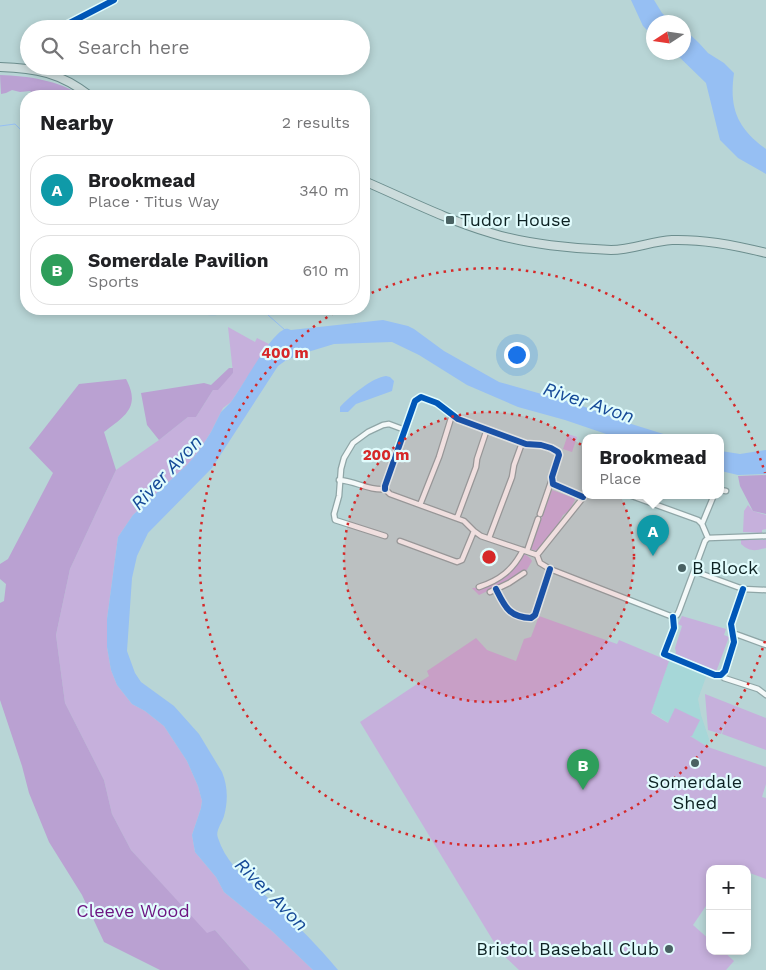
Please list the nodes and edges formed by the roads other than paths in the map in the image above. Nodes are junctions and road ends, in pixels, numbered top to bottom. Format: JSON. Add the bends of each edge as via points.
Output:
{"nodes":[{"id":1,"x":114,"y":0,"type":"edge"},
{"id":2,"x":75,"y":20,"type":"edge"},
{"id":3,"x":0,"y":67,"type":"edge"},
{"id":4,"x":20,"y":68,"type":"edge"},
{"id":5,"x":58,"y":75,"type":"edge"},
{"id":6,"x":81,"y":90,"type":"edge"},
{"id":7,"x":370,"y":184,"type":"edge"},
{"id":8,"x":766,"y":253,"type":"edge"},
{"id":9,"x":452,"y":415,"type":"junction"},
{"id":10,"x":487,"y":429,"type":"junction"},
{"id":11,"x":405,"y":430,"type":"junction"},
{"id":12,"x":522,"y":443,"type":"junction"},
{"id":13,"x":340,"y":480,"type":"junction"},
{"id":14,"x":552,"y":482,"type":"junction"},
{"id":15,"x":385,"y":489,"type":"junction"},
{"id":16,"x":582,"y":494,"type":"edge"},
{"id":17,"x":582,"y":498,"type":"edge"},
{"id":18,"x":646,"y":499,"type":"edge"},
{"id":19,"x":712,"y":499,"type":"edge"},
{"id":20,"x":420,"y":505,"type":"junction"},
{"id":21,"x":457,"y":518,"type":"junction"},
{"id":22,"x":702,"y":524,"type":"junction"},
{"id":23,"x":474,"y":531,"type":"junction"},
{"id":24,"x":385,"y":536,"type":"dead end"},
{"id":25,"x":766,"y":536,"type":"edge"},
{"id":26,"x":489,"y":538,"type":"junction"},
{"id":27,"x":708,"y":538,"type":"junction"},
{"id":28,"x":400,"y":541,"type":"dead end"},
{"id":29,"x":525,"y":551,"type":"junction"},
{"id":30,"x":537,"y":555,"type":"junction"},
{"id":31,"x":550,"y":569,"type":"junction"},
{"id":32,"x":694,"y":571,"type":"junction"},
{"id":33,"x":524,"y":573,"type":"dead end"},
{"id":34,"x":478,"y":587,"type":"dead end"},
{"id":35,"x":496,"y":589,"type":"junction"},
{"id":36,"x":743,"y":589,"type":"junction"},
{"id":37,"x":766,"y":590,"type":"edge"},
{"id":38,"x":490,"y":592,"type":"dead end"},
{"id":39,"x":673,"y":617,"type":"junction"},
{"id":40,"x":733,"y":633,"type":"junction"},
{"id":41,"x":766,"y":646,"type":"edge"},
{"id":42,"x":721,"y":675,"type":"junction"},
{"id":43,"x":766,"y":695,"type":"edge"}],
"edges":[{"from":1,"to":2,"type":"street"},
{"from":3,"to":4,"type":"main road"},
{"from":5,"to":6,"type":"main road"},
{"from":7,"to":8,"type":"main road","via":[[483,231],[517,240],[612,250],[689,240]]},
{"from":9,"to":10,"type":"street"},
{"from":9,"to":11,"type":"street","via":[[437,403],[421,397],[415,401]]},
{"from":9,"to":20,"type":"street"},
{"from":10,"to":12,"type":"street"},
{"from":10,"to":21,"type":"street"},
{"from":11,"to":13,"type":"street","via":[[383,425],[358,438],[344,458]]},
{"from":11,"to":15,"type":"street"},
{"from":12,"to":14,"type":"street","via":[[541,445],[558,452]]},
{"from":12,"to":26,"type":"street"},
{"from":13,"to":15,"type":"street","via":[[374,490]]},
{"from":13,"to":24,"type":"street","via":[[335,520]]},
{"from":14,"to":16,"type":"street"},
{"from":14,"to":29,"type":"street"},
{"from":15,"to":20,"type":"street"},
{"from":17,"to":30,"type":"street"},
{"from":18,"to":22,"type":"street"},
{"from":19,"to":22,"type":"street"},
{"from":20,"to":21,"type":"street"},
{"from":21,"to":23,"type":"street"},
{"from":22,"to":27,"type":"street"},
{"from":23,"to":26,"type":"street"},
{"from":23,"to":28,"type":"street","via":[[462,560],[458,562]]},
{"from":25,"to":27,"type":"street"},
{"from":26,"to":29,"type":"street"},
{"from":27,"to":32,"type":"street"},
{"from":29,"to":30,"type":"street"},
{"from":29,"to":34,"type":"street","via":[[509,572]]},
{"from":30,"to":31,"type":"street","via":[[540,562]]},
{"from":31,"to":35,"type":"street","via":[[534,615],[530,618],[507,610]]},
{"from":31,"to":39,"type":"street"},
{"from":32,"to":36,"type":"street"},
{"from":32,"to":39,"type":"street","via":[[680,611]]},
{"from":33,"to":35,"type":"street"},
{"from":35,"to":38,"type":"street"},
{"from":36,"to":37,"type":"street"},
{"from":36,"to":40,"type":"street","via":[[732,624]]},
{"from":39,"to":42,"type":"street","via":[[674,628],[664,654]]},
{"from":40,"to":41,"type":"street"},
{"from":40,"to":42,"type":"street","via":[[734,642]]},
{"from":42,"to":43,"type":"street"}]}
